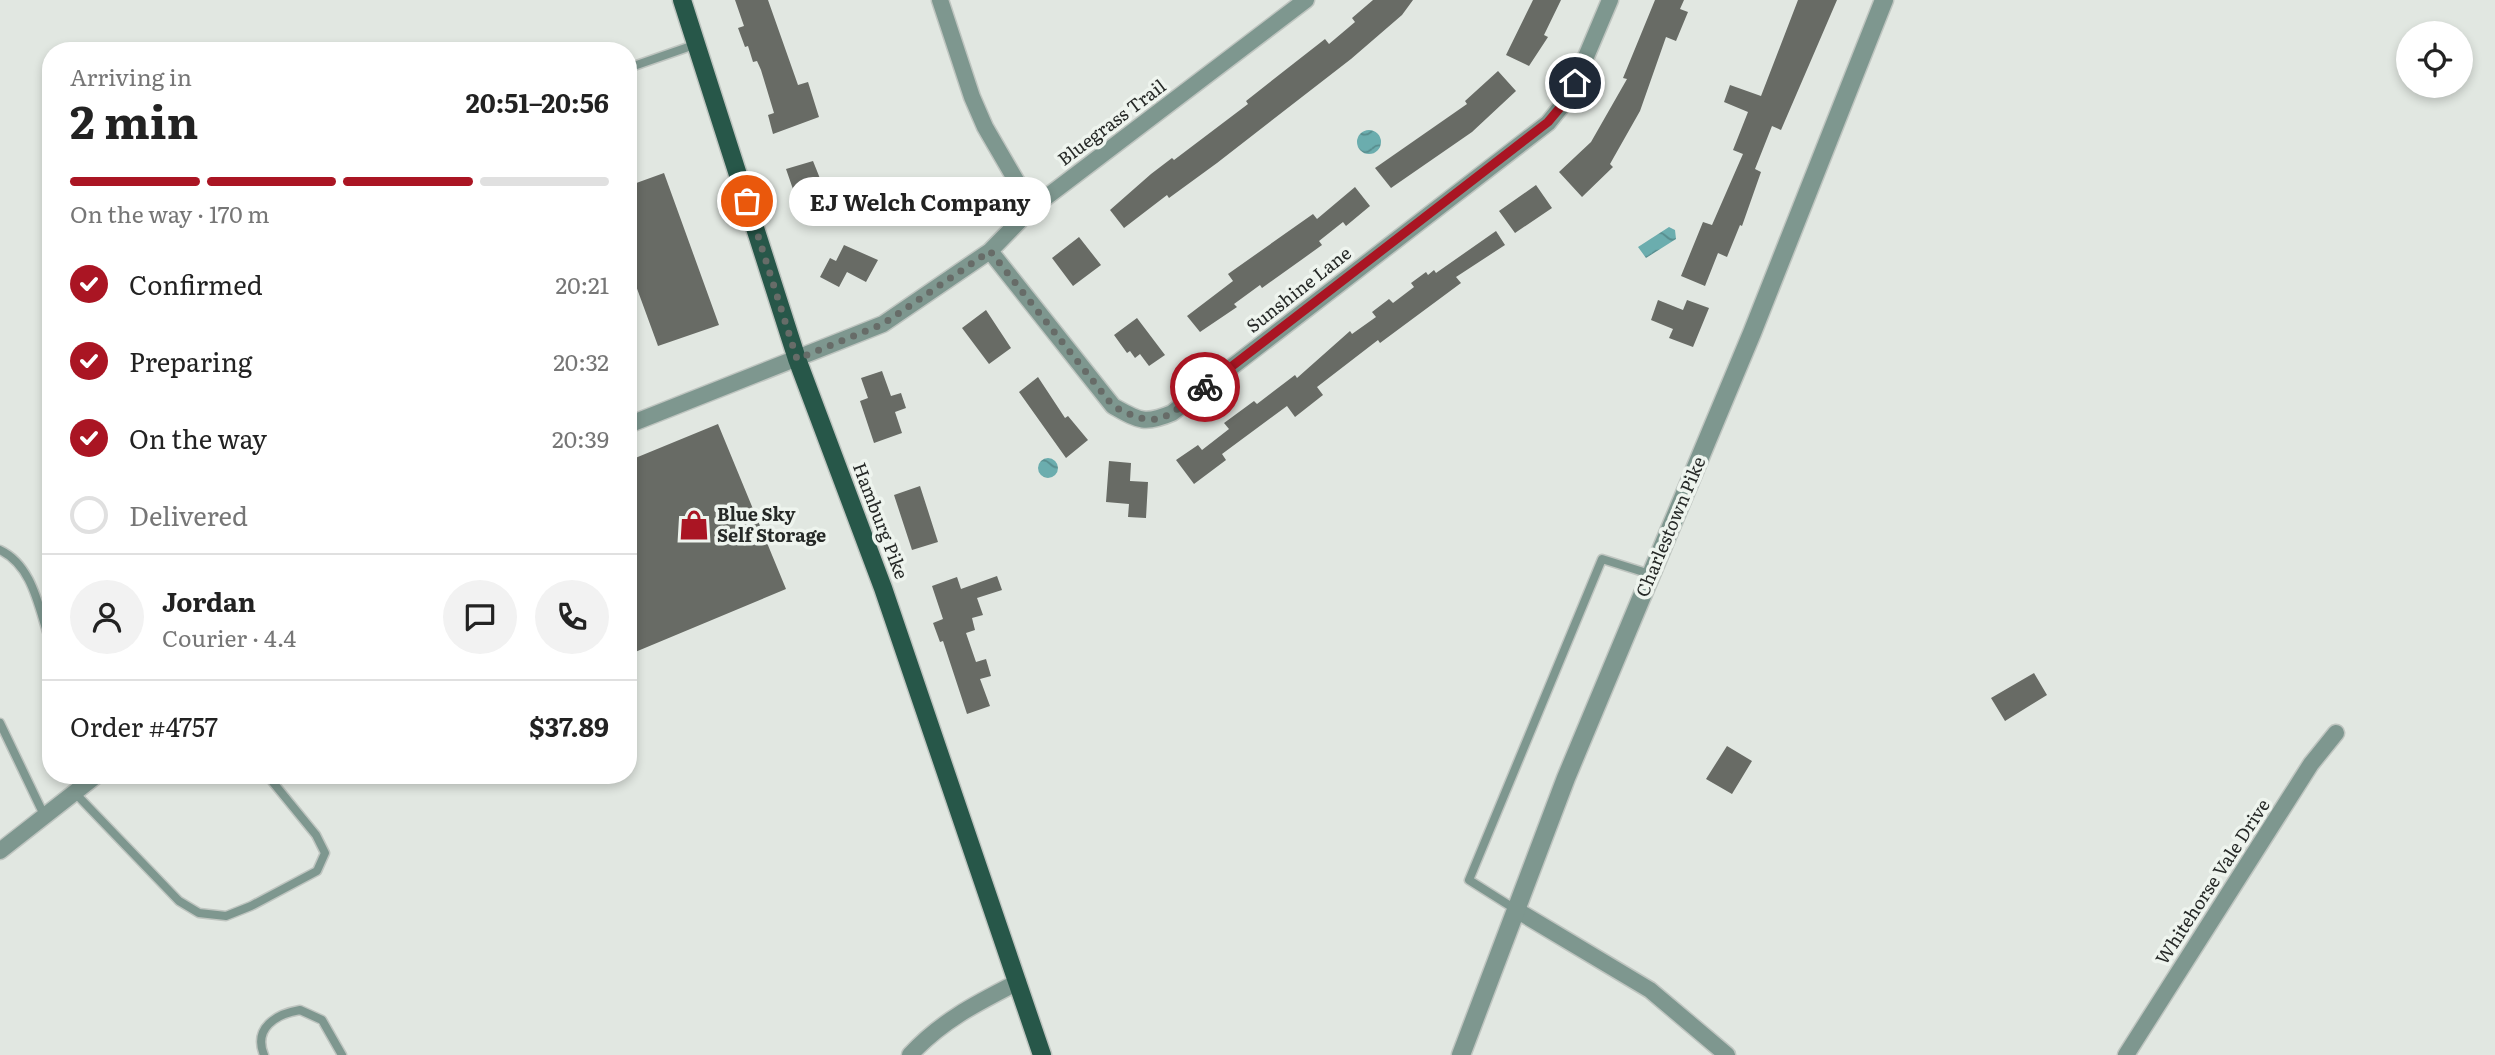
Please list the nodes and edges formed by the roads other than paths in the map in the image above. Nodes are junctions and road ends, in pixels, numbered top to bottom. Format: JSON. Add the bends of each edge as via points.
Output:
{"nodes":[{"id":1,"x":682,"y":0,"type":"edge"},
{"id":2,"x":940,"y":0,"type":"edge"},
{"id":3,"x":1306,"y":0,"type":"edge"},
{"id":4,"x":1610,"y":0,"type":"edge"},
{"id":5,"x":1884,"y":0,"type":"edge"},
{"id":6,"x":697,"y":44,"type":"junction"},
{"id":7,"x":637,"y":65,"type":"edge"},
{"id":8,"x":1032,"y":208,"type":"junction"},
{"id":9,"x":990,"y":251,"type":"junction"},
{"id":10,"x":797,"y":359,"type":"junction"},
{"id":11,"x":637,"y":421,"type":"edge"},
{"id":12,"x":0,"y":551,"type":"edge"},
{"id":13,"x":1650,"y":574,"type":"junction"},
{"id":14,"x":42,"y":619,"type":"edge"},
{"id":15,"x":0,"y":723,"type":"edge"},
{"id":16,"x":2336,"y":733,"type":"dead end"},
{"id":17,"x":86,"y":784,"type":"edge"},
{"id":18,"x":274,"y":784,"type":"edge"},
{"id":19,"x":75,"y":793,"type":"junction"},
{"id":20,"x":45,"y":817,"type":"junction"},
{"id":21,"x":0,"y":851,"type":"edge"},
{"id":22,"x":1518,"y":911,"type":"junction"},
{"id":23,"x":1018,"y":982,"type":"junction"},
{"id":24,"x":264,"y":1055,"type":"edge"},
{"id":25,"x":342,"y":1055,"type":"edge"},
{"id":26,"x":910,"y":1055,"type":"edge"},
{"id":27,"x":1042,"y":1055,"type":"edge"},
{"id":28,"x":1461,"y":1055,"type":"edge"},
{"id":29,"x":1727,"y":1055,"type":"edge"},
{"id":30,"x":2126,"y":1055,"type":"edge"}],
"edges":[{"from":1,"to":6,"type":"main road","name":"Hamburg Pike"},
{"from":2,"to":8,"type":"street","via":[[985,127]]},
{"from":3,"to":8,"type":"street","name":"Bluegrass Trail"},
{"from":4,"to":9,"type":"street","name":"Sunshine Lane","via":[[1569,97],[1548,122],[1172,413],[1151,422],[1113,406]]},
{"from":5,"to":13,"type":"street","name":"Charlestown Pike"},
{"from":6,"to":7,"type":"lane"},
{"from":6,"to":10,"type":"main road","name":"Hamburg Pike"},
{"from":8,"to":9,"type":"street","name":"Bluegrass Trail"},
{"from":9,"to":10,"type":"street","name":"Bluegrass Trail","via":[[883,324]]},
{"from":10,"to":11,"type":"street","name":"Bluegrass Trail"},
{"from":10,"to":23,"type":"main road","name":"Hamburg Pike","via":[[883,588]]},
{"from":12,"to":14,"type":"lane","via":[[24,568]]},
{"from":13,"to":22,"type":"street","name":"Charlestown Pike","via":[[1566,778]]},
{"from":13,"to":22,"type":"lane","via":[[1602,559],[1469,880]]},
{"from":15,"to":20,"type":"lane"},
{"from":16,"to":30,"type":"street","name":"Whitehorse Vale Drive","via":[[2311,764]]},
{"from":17,"to":19,"type":"street"},
{"from":18,"to":19,"type":"lane","via":[[325,853],[317,871],[226,916],[199,913],[179,901]]},
{"from":19,"to":20,"type":"street"},
{"from":20,"to":21,"type":"street"},
{"from":22,"to":28,"type":"street","name":"Charlestown Pike"},
{"from":22,"to":29,"type":"street","via":[[1650,990]]},
{"from":23,"to":26,"type":"street","via":[[965,1009],[931,1032]]},
{"from":23,"to":27,"type":"main road","name":"Hamburg Pike"},
{"from":24,"to":25,"type":"lane","via":[[264,1028],[274,1018],[300,1010],[321,1020]]}]}
